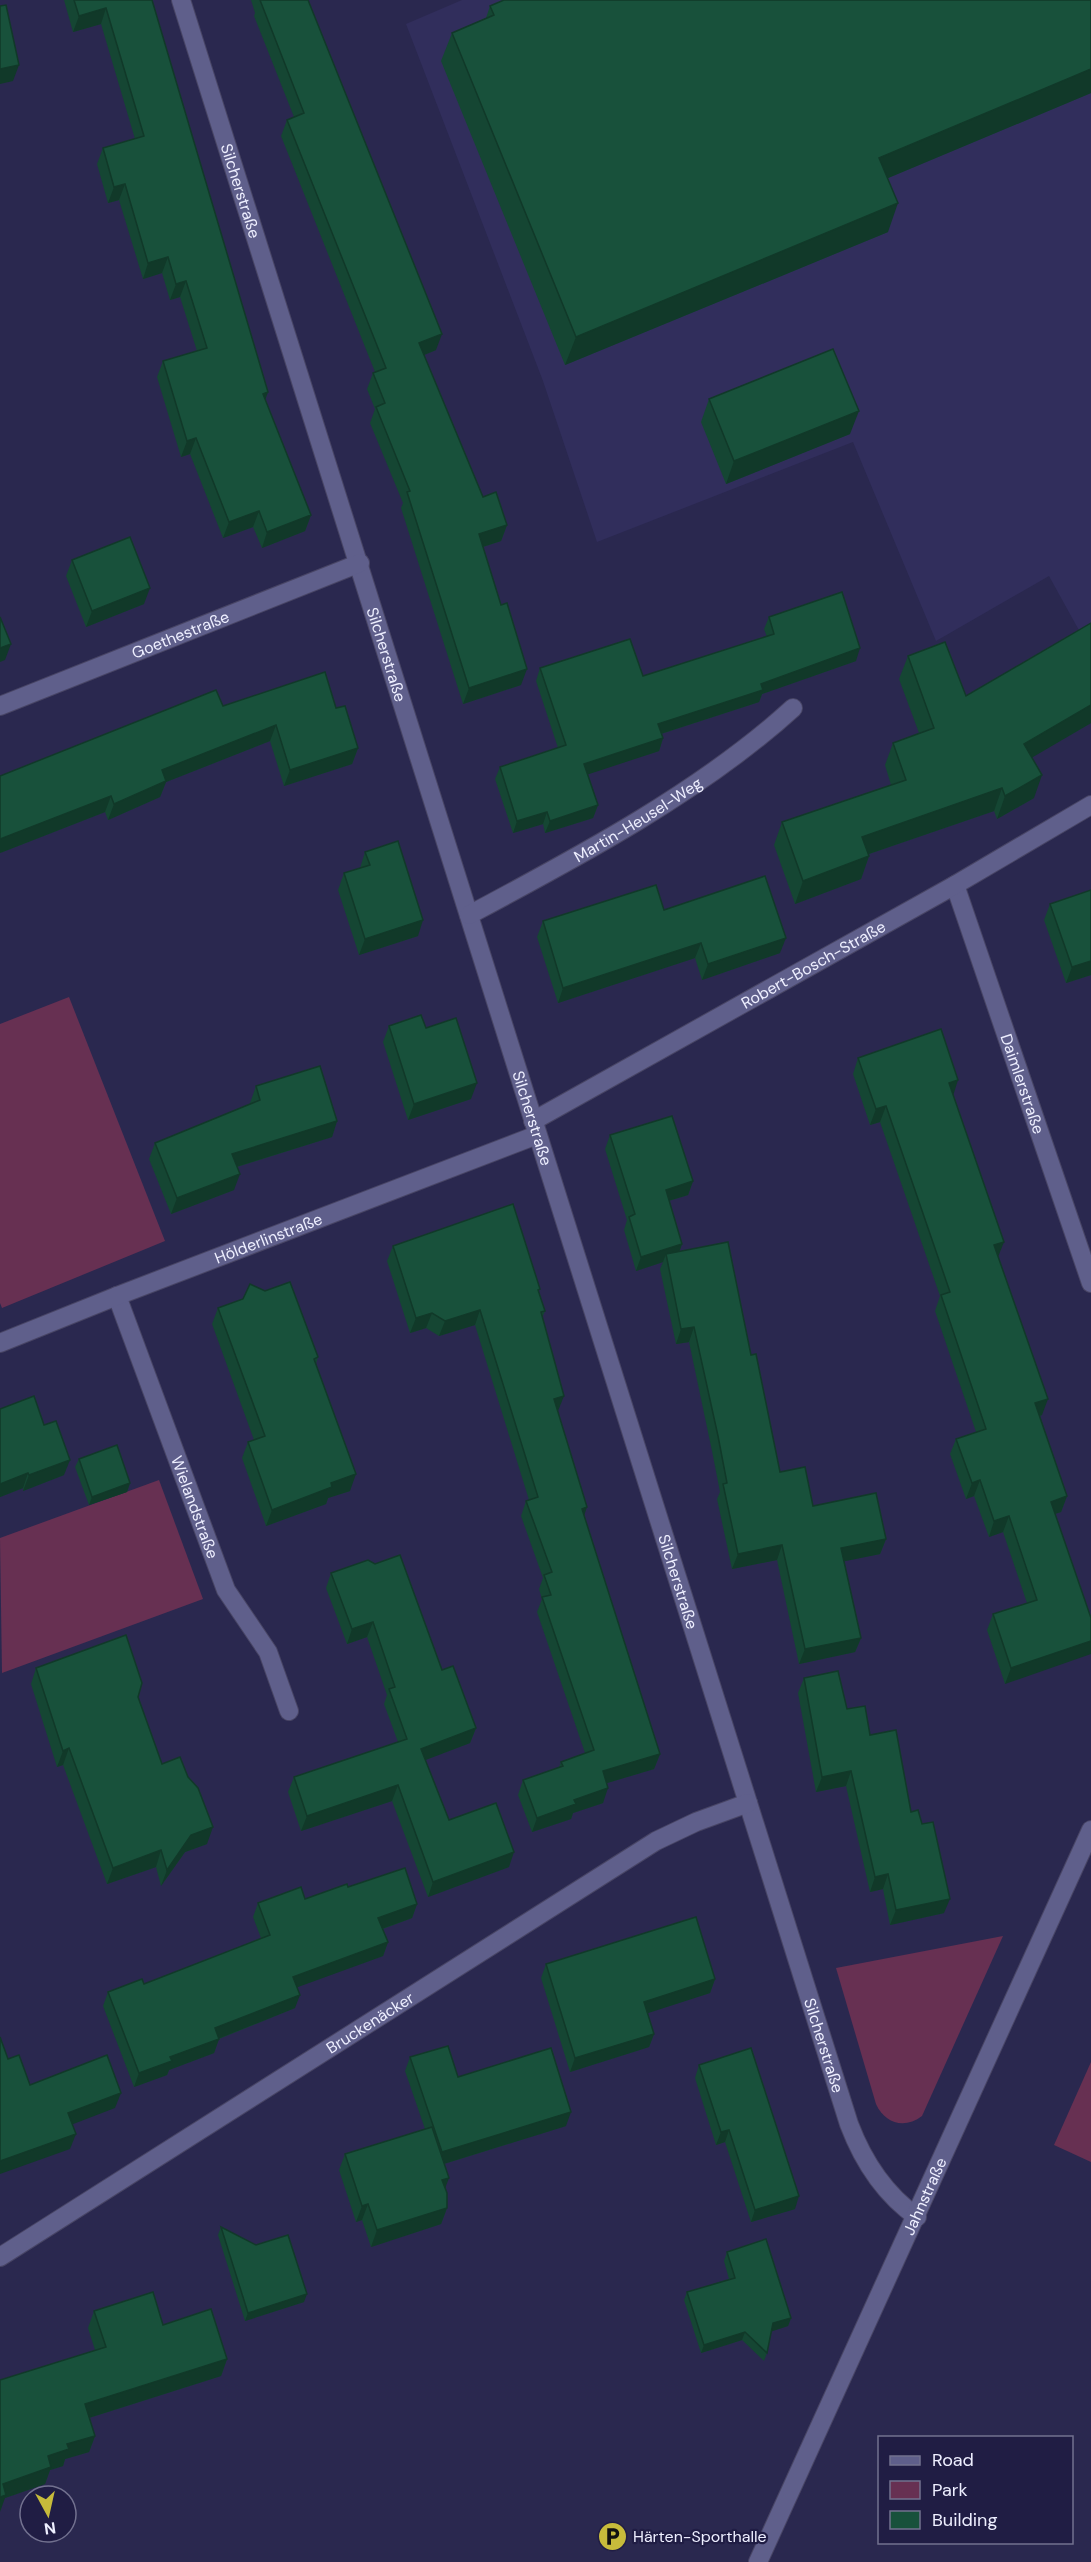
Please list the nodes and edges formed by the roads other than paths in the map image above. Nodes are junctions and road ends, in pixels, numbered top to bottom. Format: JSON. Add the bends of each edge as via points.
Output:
{"nodes":[{"id":1,"x":181,"y":0,"type":"edge"},
{"id":2,"x":360,"y":563,"type":"junction"},
{"id":3,"x":0,"y":706,"type":"edge"},
{"id":4,"x":793,"y":708,"type":"dead end"},
{"id":5,"x":1091,"y":805,"type":"edge"},
{"id":6,"x":955,"y":885,"type":"junction"},
{"id":7,"x":470,"y":915,"type":"junction"},
{"id":8,"x":535,"y":1128,"type":"junction"},
{"id":9,"x":1091,"y":1283,"type":"edge"},
{"id":10,"x":117,"y":1296,"type":"junction"},
{"id":11,"x":0,"y":1343,"type":"edge"},
{"id":12,"x":289,"y":1711,"type":"dead end"},
{"id":13,"x":747,"y":1803,"type":"junction"},
{"id":14,"x":1091,"y":1830,"type":"edge"},
{"id":15,"x":916,"y":2217,"type":"junction"},
{"id":16,"x":0,"y":2257,"type":"edge"},
{"id":17,"x":758,"y":2562,"type":"edge"}],
"edges":[{"from":1,"to":2,"type":"street","name":"Silcherstraße"},
{"from":2,"to":3,"type":"street","name":"Goethestraße"},
{"from":2,"to":7,"type":"street","name":"Silcherstraße"},
{"from":4,"to":7,"type":"street","name":"Martin-Heusel-Weg","via":[[756,741],[641,817]]},
{"from":5,"to":6,"type":"street","name":"Robert-Bosch-Straße"},
{"from":6,"to":8,"type":"street","name":"Robert-Bosch-Straße"},
{"from":6,"to":9,"type":"street","name":"Daimlerstraße"},
{"from":7,"to":8,"type":"street","name":"Silcherstraße"},
{"from":8,"to":10,"type":"street","name":"Hölderlinstraße"},
{"from":8,"to":13,"type":"street","name":"Silcherstraße"},
{"from":10,"to":11,"type":"street","name":"Hölderlinstraße"},
{"from":10,"to":12,"type":"street","name":"Wielandstraße","via":[[226,1590],[268,1652]]},
{"from":13,"to":15,"type":"street","name":"Silcherstraße","via":[[858,2148],[883,2187]]},
{"from":13,"to":16,"type":"street","name":"Bruckenäcker","via":[[656,1841]]},
{"from":14,"to":15,"type":"street","name":"Jahnstraße"},
{"from":15,"to":17,"type":"street","name":"Jahnstraße"}]}
